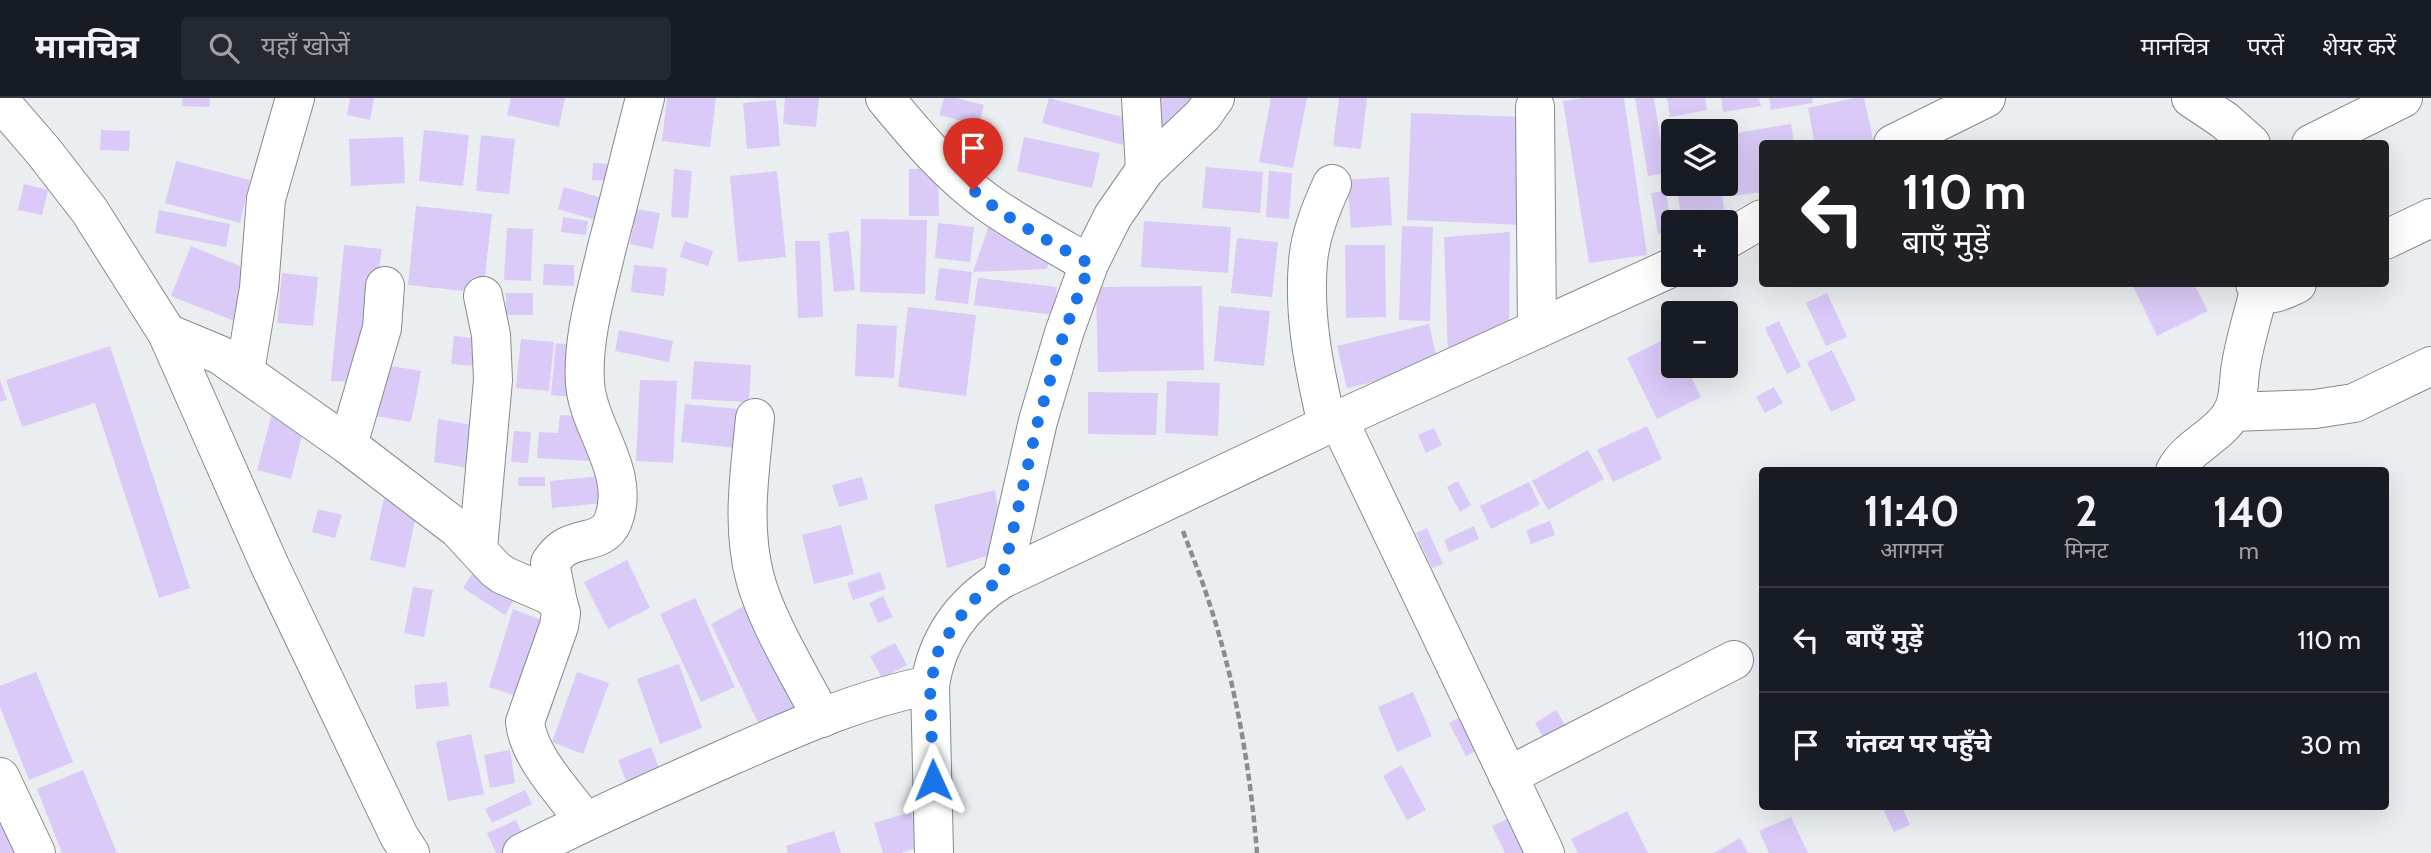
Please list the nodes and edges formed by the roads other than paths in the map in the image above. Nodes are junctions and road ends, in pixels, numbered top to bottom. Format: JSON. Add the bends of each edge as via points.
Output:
{"nodes":[{"id":1,"x":295,"y":98,"type":"edge"},
{"id":2,"x":645,"y":98,"type":"edge"},
{"id":3,"x":884,"y":98,"type":"edge"},
{"id":4,"x":1141,"y":98,"type":"edge"},
{"id":5,"x":1215,"y":98,"type":"edge"},
{"id":6,"x":1986,"y":98,"type":"edge"},
{"id":7,"x":2191,"y":98,"type":"edge"},
{"id":8,"x":2403,"y":98,"type":"edge"},
{"id":9,"x":0,"y":101,"type":"edge"},
{"id":10,"x":1535,"y":107,"type":"dead end"},
{"id":11,"x":1901,"y":140,"type":"edge"},
{"id":12,"x":2246,"y":140,"type":"edge"},
{"id":13,"x":2319,"y":140,"type":"edge"},
{"id":14,"x":1145,"y":170,"type":"junction"},
{"id":15,"x":1332,"y":184,"type":"dead end"},
{"id":16,"x":2431,"y":218,"type":"edge"},
{"id":17,"x":1759,"y":221,"type":"edge"},
{"id":18,"x":1738,"y":233,"type":"edge"},
{"id":19,"x":2389,"y":238,"type":"edge"},
{"id":20,"x":1090,"y":264,"type":"junction"},
{"id":21,"x":1661,"y":272,"type":"edge"},
{"id":22,"x":385,"y":286,"type":"dead end"},
{"id":23,"x":2257,"y":287,"type":"edge"},
{"id":24,"x":2290,"y":287,"type":"edge"},
{"id":25,"x":483,"y":296,"type":"dead end"},
{"id":26,"x":1537,"y":329,"type":"junction"},
{"id":27,"x":167,"y":333,"type":"junction"},
{"id":28,"x":2431,"y":366,"type":"edge"},
{"id":29,"x":245,"y":371,"type":"junction"},
{"id":30,"x":2232,"y":412,"type":"junction"},
{"id":31,"x":755,"y":418,"type":"dead end"},
{"id":32,"x":1332,"y":422,"type":"junction"},
{"id":33,"x":348,"y":444,"type":"junction"},
{"id":34,"x":2178,"y":467,"type":"edge"},
{"id":35,"x":478,"y":548,"type":"junction"},
{"id":36,"x":1002,"y":579,"type":"junction"},
{"id":37,"x":558,"y":603,"type":"junction"},
{"id":38,"x":1734,"y":660,"type":"dead end"},
{"id":39,"x":930,"y":685,"type":"junction"},
{"id":40,"x":822,"y":718,"type":"junction"},
{"id":41,"x":1508,"y":776,"type":"junction"},
{"id":42,"x":0,"y":777,"type":"edge"},
{"id":43,"x":585,"y":821,"type":"junction"},
{"id":44,"x":36,"y":853,"type":"edge"},
{"id":45,"x":410,"y":853,"type":"edge"},
{"id":46,"x":522,"y":853,"type":"edge"},
{"id":47,"x":934,"y":853,"type":"edge"},
{"id":48,"x":1545,"y":853,"type":"edge"}],
"edges":[{"from":1,"to":29,"type":"street","via":[[267,199]]},
{"from":2,"to":37,"type":"street","via":[[593,304],[586,363],[589,405],[616,478],[616,508],[608,530],[567,546],[550,563]]},
{"from":3,"to":20,"type":"street","via":[[941,163],[989,204]]},
{"from":4,"to":14,"type":"street"},
{"from":5,"to":14,"type":"street"},
{"from":6,"to":11,"type":"street"},
{"from":7,"to":12,"type":"street"},
{"from":8,"to":13,"type":"street"},
{"from":9,"to":27,"type":"street","via":[[89,210]]},
{"from":10,"to":26,"type":"street"},
{"from":14,"to":20,"type":"street","via":[[1113,216]]},
{"from":15,"to":32,"type":"street","via":[[1318,216],[1308,259],[1307,295],[1313,355]]},
{"from":16,"to":19,"type":"street"},
{"from":17,"to":18,"type":"street"},
{"from":20,"to":36,"type":"street","via":[[1038,421]]},
{"from":21,"to":26,"type":"street"},
{"from":22,"to":33,"type":"street","via":[[382,328]]},
{"from":23,"to":24,"type":"street","via":[[2267,293]]},
{"from":23,"to":30,"type":"street"},
{"from":25,"to":35,"type":"street","via":[[493,380]]},
{"from":26,"to":32,"type":"street"},
{"from":27,"to":29,"type":"street"},
{"from":27,"to":45,"type":"street","via":[[270,566]]},
{"from":28,"to":30,"type":"street","via":[[2354,403]]},
{"from":29,"to":33,"type":"street"},
{"from":30,"to":34,"type":"street"},
{"from":31,"to":40,"type":"street","via":[[747,528],[755,579],[775,630]]},
{"from":32,"to":36,"type":"street"},
{"from":32,"to":41,"type":"street"},
{"from":33,"to":35,"type":"street"},
{"from":35,"to":37,"type":"street","via":[[503,575]]},
{"from":36,"to":39,"type":"street","via":[[982,592],[951,628],[939,648]]},
{"from":37,"to":43,"type":"street","via":[[559,625],[525,722],[526,735]]},
{"from":38,"to":41,"type":"street"},
{"from":39,"to":40,"type":"street","via":[[869,699]]},
{"from":39,"to":47,"type":"street"},
{"from":40,"to":43,"type":"street"},
{"from":41,"to":48,"type":"street"},
{"from":42,"to":44,"type":"street"},
{"from":43,"to":46,"type":"street"}]}
